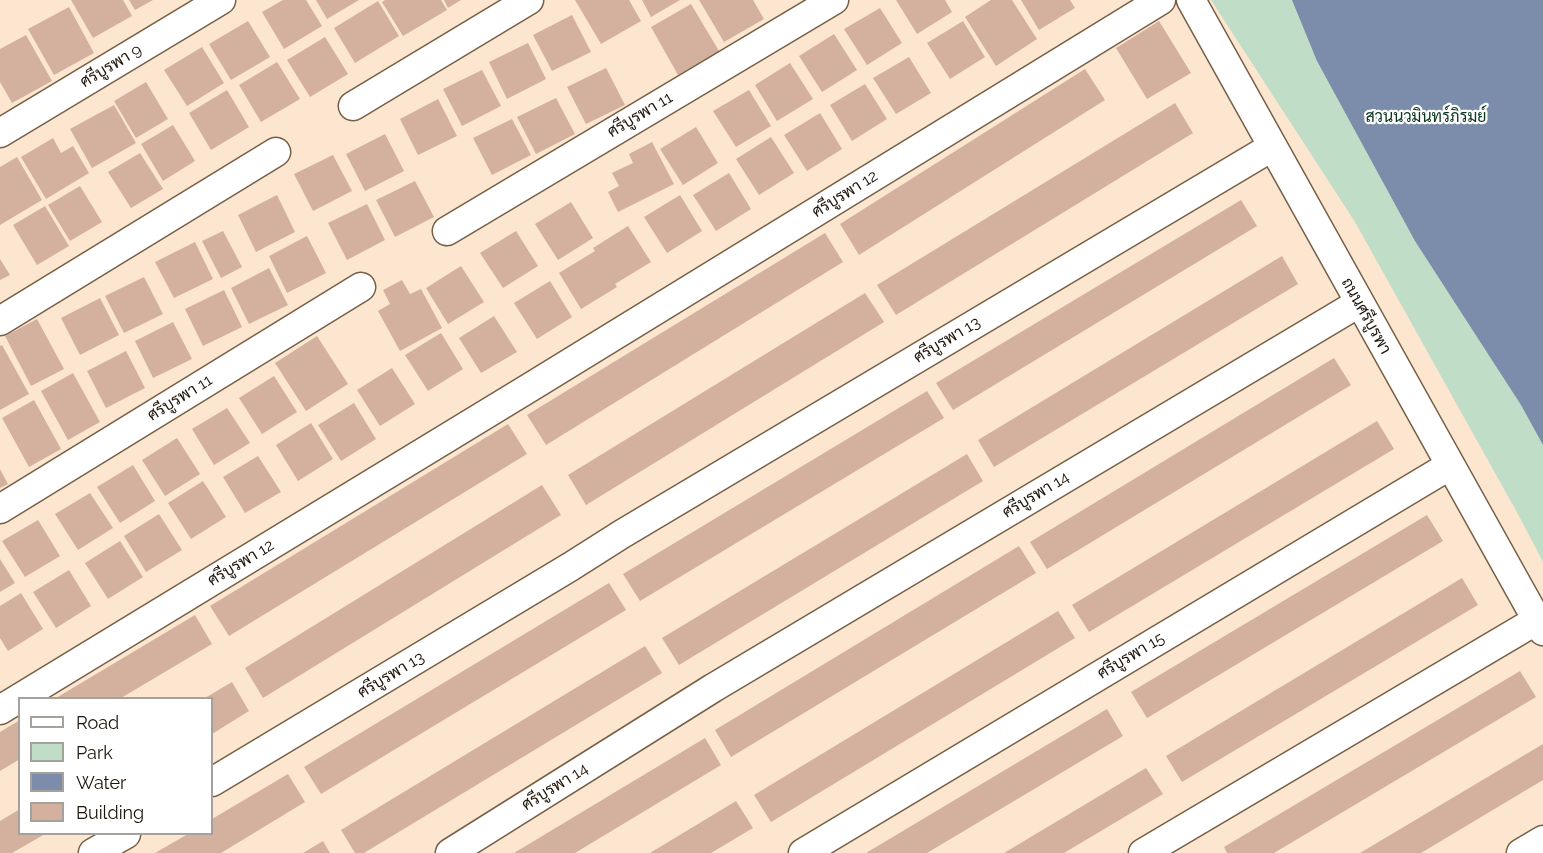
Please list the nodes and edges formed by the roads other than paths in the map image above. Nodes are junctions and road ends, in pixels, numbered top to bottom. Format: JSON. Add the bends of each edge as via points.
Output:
{"nodes":[{"id":1,"x":221,"y":0,"type":"edge"},
{"id":2,"x":529,"y":0,"type":"edge"},
{"id":3,"x":834,"y":0,"type":"edge"},
{"id":4,"x":1161,"y":0,"type":"edge"},
{"id":5,"x":1191,"y":0,"type":"edge"},
{"id":6,"x":353,"y":106,"type":"dead end"},
{"id":7,"x":0,"y":133,"type":"edge"},
{"id":8,"x":1272,"y":147,"type":"junction"},
{"id":9,"x":276,"y":152,"type":"dead end"},
{"id":10,"x":447,"y":231,"type":"dead end"},
{"id":11,"x":361,"y":287,"type":"dead end"},
{"id":12,"x":1359,"y":303,"type":"junction"},
{"id":13,"x":0,"y":321,"type":"edge"},
{"id":14,"x":1449,"y":466,"type":"junction"},
{"id":15,"x":0,"y":509,"type":"edge"},
{"id":16,"x":1540,"y":626,"type":"edge"},
{"id":17,"x":21,"y":697,"type":"edge"},
{"id":18,"x":18,"y":699,"type":"edge"},
{"id":19,"x":0,"y":710,"type":"edge"},
{"id":20,"x":213,"y":781,"type":"edge"},
{"id":21,"x":124,"y":835,"type":"edge"},
{"id":22,"x":1543,"y":840,"type":"edge"},
{"id":23,"x":808,"y":850,"type":"edge"},
{"id":24,"x":93,"y":853,"type":"edge"},
{"id":25,"x":450,"y":853,"type":"edge"},
{"id":26,"x":1143,"y":853,"type":"edge"},
{"id":27,"x":1521,"y":853,"type":"edge"}],
"edges":[{"from":1,"to":7,"type":"street","name":"ศรีบูรพา 9"},
{"from":2,"to":6,"type":"street"},
{"from":3,"to":10,"type":"street","name":"ศรีบูรพา 11"},
{"from":4,"to":17,"type":"street","name":"ศรีบูรพา 12"},
{"from":5,"to":8,"type":"street","name":"ถนนศรีบูรพา"},
{"from":8,"to":12,"type":"street","name":"ถนนศรีบูรพา"},
{"from":8,"to":20,"type":"street","name":"ศรีบูรพา 13"},
{"from":9,"to":13,"type":"street"},
{"from":11,"to":15,"type":"street","name":"ศรีบูรพา 11"},
{"from":12,"to":14,"type":"street","name":"ถนนศรีบูรพา"},
{"from":12,"to":25,"type":"street","name":"ศรีบูรพา 14","via":[[713,688]]},
{"from":14,"to":16,"type":"street","name":"ถนนศรีบูรพา"},
{"from":14,"to":23,"type":"street","name":"ศรีบูรพา 15"},
{"from":16,"to":26,"type":"street"},
{"from":18,"to":19,"type":"street","name":"ศรีบูรพา 12"},
{"from":21,"to":24,"type":"street"},
{"from":22,"to":27,"type":"street"}]}
